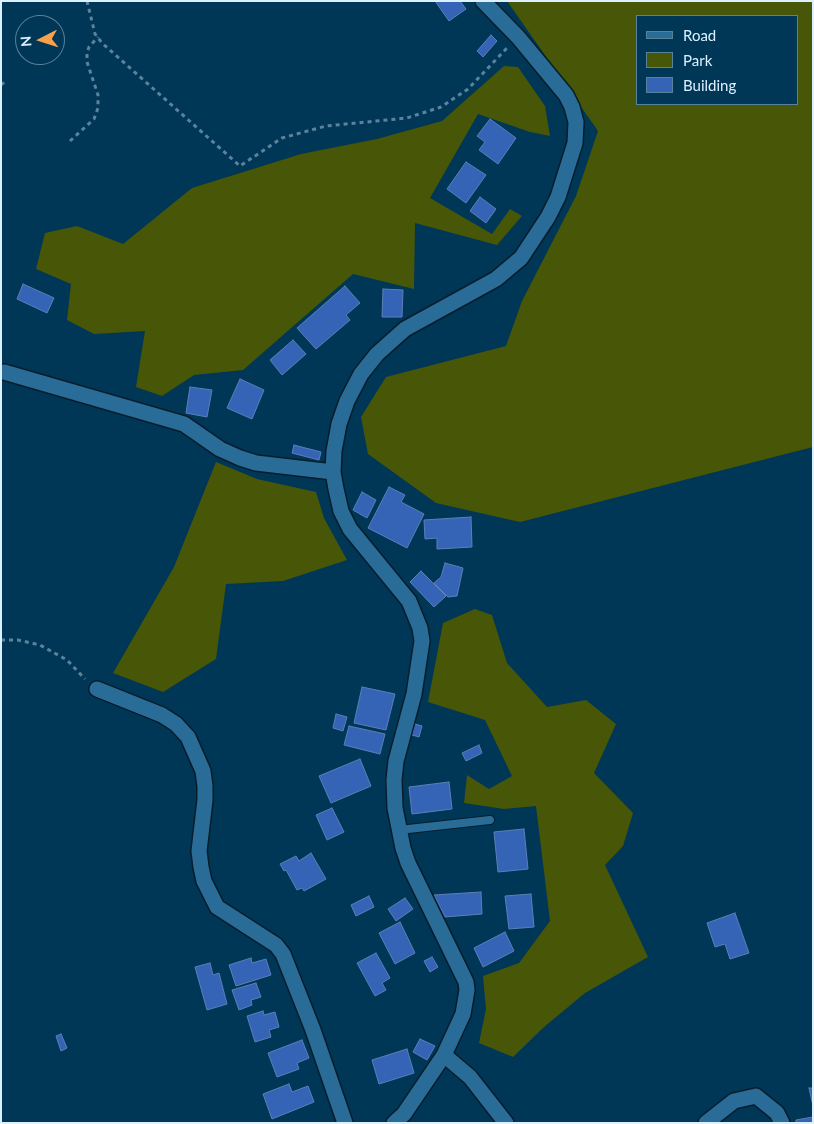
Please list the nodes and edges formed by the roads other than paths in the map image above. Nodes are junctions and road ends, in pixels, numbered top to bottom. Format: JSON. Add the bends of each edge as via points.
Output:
{"nodes":[{"id":1,"x":484,"y":1,"type":"edge"},
{"id":2,"x":4,"y":372,"type":"dead end"},
{"id":3,"x":333,"y":472,"type":"junction"},
{"id":4,"x":98,"y":689,"type":"road end"},
{"id":5,"x":490,"y":820,"type":"dead end"},
{"id":6,"x":399,"y":830,"type":"junction"},
{"id":7,"x":444,"y":1055,"type":"junction"},
{"id":8,"x":345,"y":1123,"type":"edge"},
{"id":9,"x":394,"y":1123,"type":"edge"},
{"id":10,"x":506,"y":1123,"type":"edge"},
{"id":11,"x":706,"y":1123,"type":"edge"},
{"id":12,"x":782,"y":1123,"type":"edge"}],
"edges":[{"from":1,"to":3,"type":"street","via":[[518,37],[566,95],[572,107],[576,122],[575,143],[558,197],[521,258],[496,278],[405,329],[377,354],[361,374],[347,401],[339,424]]},
{"from":2,"to":3,"type":"street","via":[[184,424],[220,449],[256,463]]},
{"from":3,"to":6,"type":"street","via":[[341,511],[350,529],[408,601],[420,628],[422,641],[414,694],[394,780]]},
{"from":4,"to":8,"type":"street","via":[[162,715],[188,737],[203,771],[205,786],[199,851],[204,881],[217,907],[276,945],[283,954]]},
{"from":5,"to":6,"type":"lane"},
{"from":6,"to":7,"type":"street","via":[[408,863],[466,982],[463,1014]]},
{"from":7,"to":9,"type":"street","via":[[404,1114]]},
{"from":7,"to":10,"type":"street","via":[[470,1076]]},
{"from":11,"to":12,"type":"street","via":[[734,1101],[756,1096],[777,1113]]}]}
